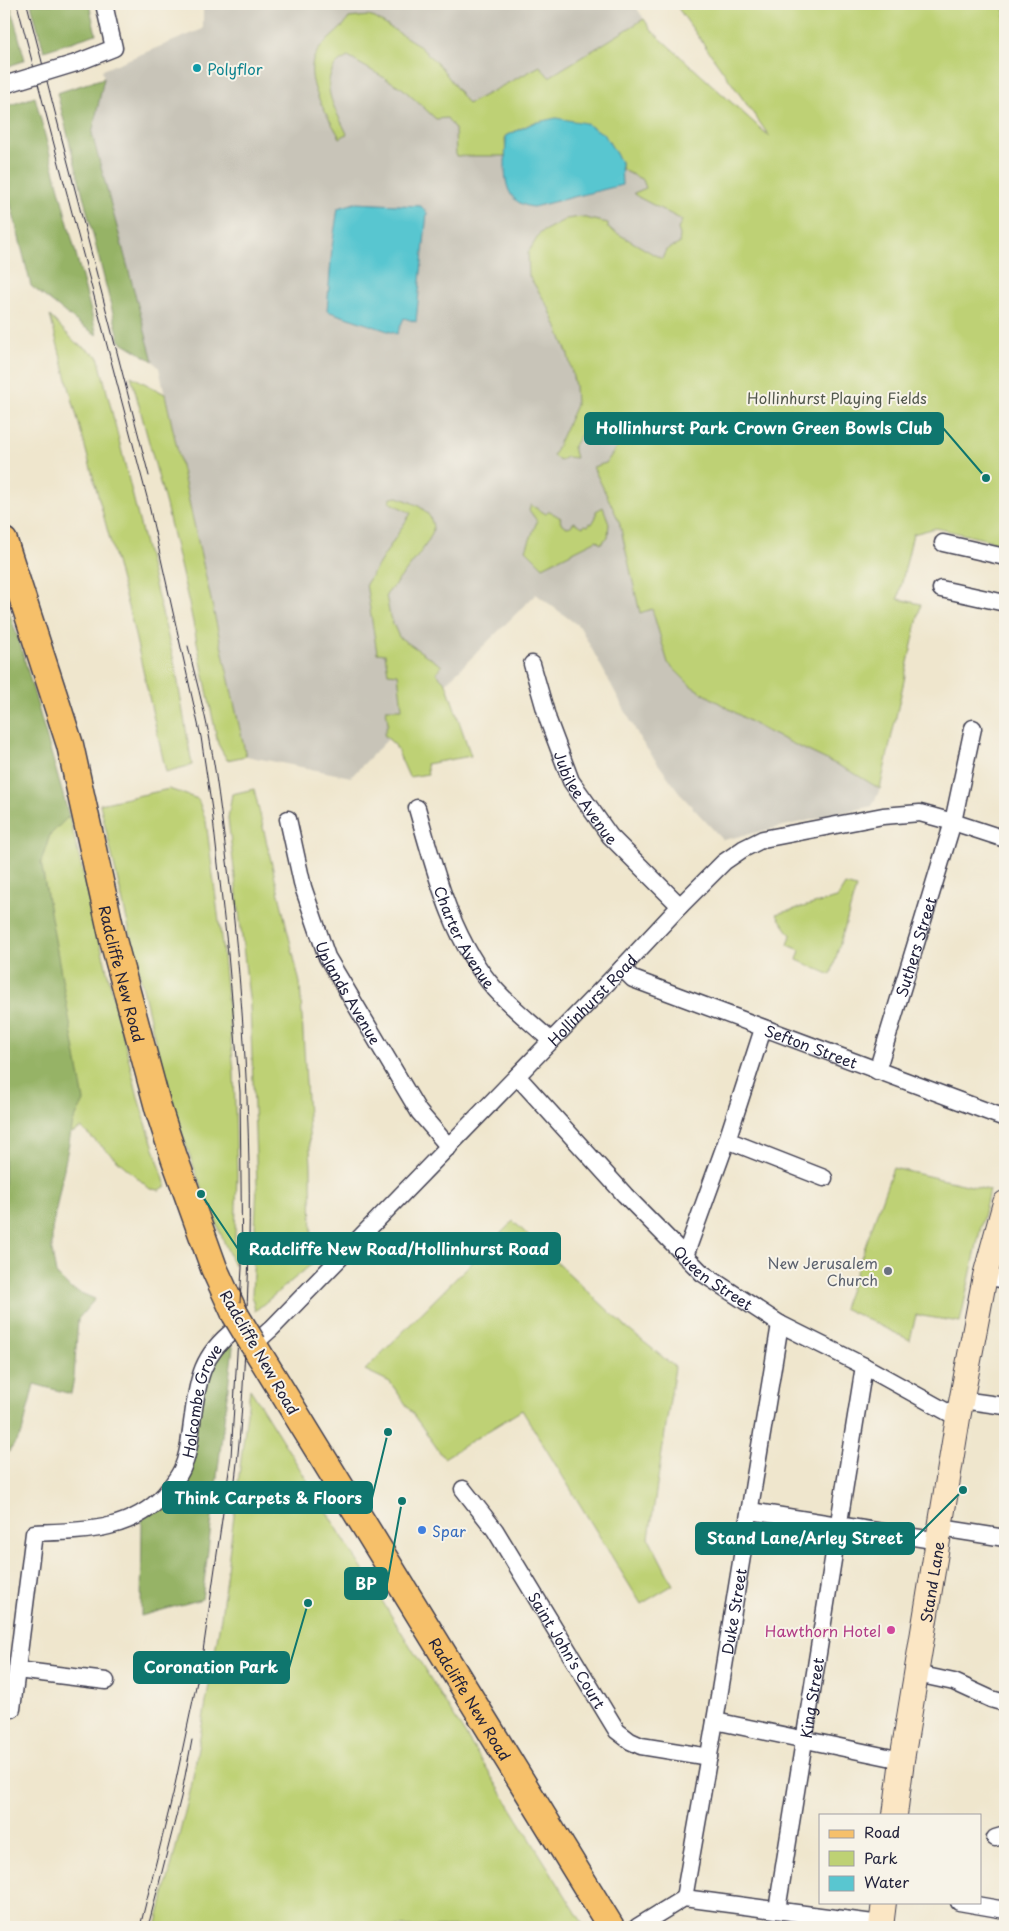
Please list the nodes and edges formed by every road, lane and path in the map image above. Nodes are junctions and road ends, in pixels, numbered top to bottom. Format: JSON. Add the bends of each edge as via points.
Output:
{"nodes":[{"id":1,"x":104,"y":4,"type":"edge"},
{"id":2,"x":4,"y":85,"type":"edge"},
{"id":3,"x":4,"y":541,"type":"edge"},
{"id":4,"x":942,"y":543,"type":"dead end"},
{"id":5,"x":1005,"y":557,"type":"edge"},
{"id":6,"x":941,"y":589,"type":"dead end"},
{"id":7,"x":1005,"y":603,"type":"edge"},
{"id":8,"x":532,"y":664,"type":"dead end"},
{"id":9,"x":973,"y":728,"type":"dead end"},
{"id":10,"x":417,"y":808,"type":"dead end"},
{"id":11,"x":288,"y":819,"type":"dead end"},
{"id":12,"x":953,"y":822,"type":"junction"},
{"id":13,"x":1005,"y":839,"type":"edge"},
{"id":14,"x":680,"y":906,"type":"junction"},
{"id":15,"x":622,"y":968,"type":"junction"},
{"id":16,"x":764,"y":1029,"type":"junction"},
{"id":17,"x":551,"y":1041,"type":"junction"},
{"id":18,"x":877,"y":1071,"type":"junction"},
{"id":19,"x":517,"y":1076,"type":"junction"},
{"id":20,"x":1005,"y":1118,"type":"edge"},
{"id":21,"x":728,"y":1140,"type":"junction"},
{"id":22,"x":449,"y":1146,"type":"junction"},
{"id":23,"x":824,"y":1178,"type":"dead end"},
{"id":24,"x":1005,"y":1203,"type":"edge"},
{"id":25,"x":685,"y":1256,"type":"junction"},
{"id":26,"x":995,"y":1278,"type":"edge"},
{"id":27,"x":780,"y":1324,"type":"junction"},
{"id":28,"x":243,"y":1331,"type":"junction"},
{"id":29,"x":864,"y":1366,"type":"junction"},
{"id":30,"x":1005,"y":1406,"type":"edge"},
{"id":31,"x":960,"y":1409,"type":"junction"},
{"id":32,"x":463,"y":1489,"type":"dead end"},
{"id":33,"x":750,"y":1511,"type":"junction"},
{"id":34,"x":838,"y":1526,"type":"junction"},
{"id":35,"x":940,"y":1535,"type":"junction"},
{"id":36,"x":1005,"y":1538,"type":"edge"},
{"id":37,"x":17,"y":1670,"type":"junction"},
{"id":38,"x":917,"y":1674,"type":"junction"},
{"id":39,"x":106,"y":1681,"type":"dead end"},
{"id":40,"x":1005,"y":1703,"type":"edge"},
{"id":41,"x":12,"y":1709,"type":"dead end"},
{"id":42,"x":715,"y":1721,"type":"junction"},
{"id":43,"x":804,"y":1739,"type":"junction"},
{"id":44,"x":708,"y":1757,"type":"junction"},
{"id":45,"x":902,"y":1760,"type":"junction"},
{"id":46,"x":895,"y":1814,"type":"edge"},
{"id":47,"x":684,"y":1898,"type":"junction"},
{"id":48,"x":970,"y":1904,"type":"edge"},
{"id":49,"x":777,"y":1910,"type":"junction"},
{"id":50,"x":1005,"y":1910,"type":"edge"},
{"id":51,"x":882,"y":1918,"type":"edge"},
{"id":52,"x":612,"y":1927,"type":"edge"},
{"id":53,"x":637,"y":1927,"type":"edge"}],
"edges":[{"from":1,"to":2,"type":"street","bridge":true,"via":[[114,48]]},
{"from":3,"to":28,"type":"main road","name":"Radcliffe New Road","via":[[70,745],[113,940],[159,1111],[214,1268]]},
{"from":4,"to":5,"type":"street"},
{"from":6,"to":7,"type":"street"},
{"from":8,"to":14,"type":"street","name":"Jubilee Avenue","via":[[548,720],[571,781],[610,836]]},
{"from":9,"to":12,"type":"street","name":"Suthers Street"},
{"from":10,"to":17,"type":"street","name":"Charter Avenue","via":[[436,873],[471,955],[495,989]]},
{"from":11,"to":22,"type":"street","name":"Uplands Avenue","via":[[322,960],[419,1112]]},
{"from":12,"to":13,"type":"street","name":"Hollinhurst Road"},
{"from":12,"to":14,"type":"street","name":"Hollinhurst Road","via":[[920,813],[883,816],[763,839],[724,862]]},
{"from":12,"to":18,"type":"street","name":"Suthers Street"},
{"from":14,"to":15,"type":"street","name":"Hollinhurst Road"},
{"from":15,"to":16,"type":"street","name":"Sefton Street","via":[[634,980]]},
{"from":15,"to":17,"type":"street","name":"Hollinhurst Road"},
{"from":16,"to":18,"type":"street","name":"Sefton Street"},
{"from":16,"to":21,"type":"street"},
{"from":17,"to":19,"type":"street","name":"Hollinhurst Road"},
{"from":18,"to":20,"type":"street","name":"Sefton Street"},
{"from":19,"to":22,"type":"street","name":"Hollinhurst Road"},
{"from":19,"to":25,"type":"street","name":"Queen Street"},
{"from":21,"to":23,"type":"street"},
{"from":21,"to":25,"type":"street"},
{"from":22,"to":28,"type":"street","name":"Hollinhurst Road","via":[[272,1328]]},
{"from":24,"to":26,"type":"street","name":"Stand Lane"},
{"from":25,"to":27,"type":"street","name":"Queen Street","via":[[702,1273]]},
{"from":26,"to":31,"type":"street","name":"Stand Lane"},
{"from":27,"to":29,"type":"street","name":"Queen Street"},
{"from":27,"to":33,"type":"street","name":"Duke Street"},
{"from":28,"to":37,"type":"street","name":"Holcombe Grove","via":[[216,1347],[203,1366],[189,1447],[182,1468],[159,1500],[141,1515],[120,1524],[82,1531],[34,1533]]},
{"from":28,"to":52,"type":"main road","name":"Radcliffe New Road"},
{"from":29,"to":31,"type":"street","name":"Queen Street"},
{"from":29,"to":34,"type":"street","name":"King Street"},
{"from":30,"to":31,"type":"street"},
{"from":31,"to":35,"type":"street","name":"Stand Lane"},
{"from":32,"to":44,"type":"street","name":"Saint John's Court","via":[[495,1530],[617,1731],[641,1746]]},
{"from":33,"to":34,"type":"street"},
{"from":33,"to":42,"type":"street","name":"Duke Street"},
{"from":34,"to":35,"type":"street"},
{"from":34,"to":43,"type":"street","name":"King Street"},
{"from":35,"to":36,"type":"street"},
{"from":35,"to":38,"type":"street","name":"Stand Lane"},
{"from":37,"to":39,"type":"street"},
{"from":37,"to":41,"type":"street","name":"Holcombe Grove"},
{"from":38,"to":40,"type":"street","via":[[954,1682]]},
{"from":38,"to":45,"type":"street","name":"Stand Lane"},
{"from":42,"to":43,"type":"street"},
{"from":42,"to":44,"type":"street","name":"Duke Street"},
{"from":43,"to":45,"type":"street"},
{"from":43,"to":49,"type":"street","name":"King Street"},
{"from":44,"to":47,"type":"street","name":"Duke Street"},
{"from":45,"to":46,"type":"street","name":"Stand Lane"},
{"from":47,"to":49,"type":"street"},
{"from":47,"to":53,"type":"street"},
{"from":48,"to":50,"type":"street"},
{"from":49,"to":51,"type":"street"}]}
